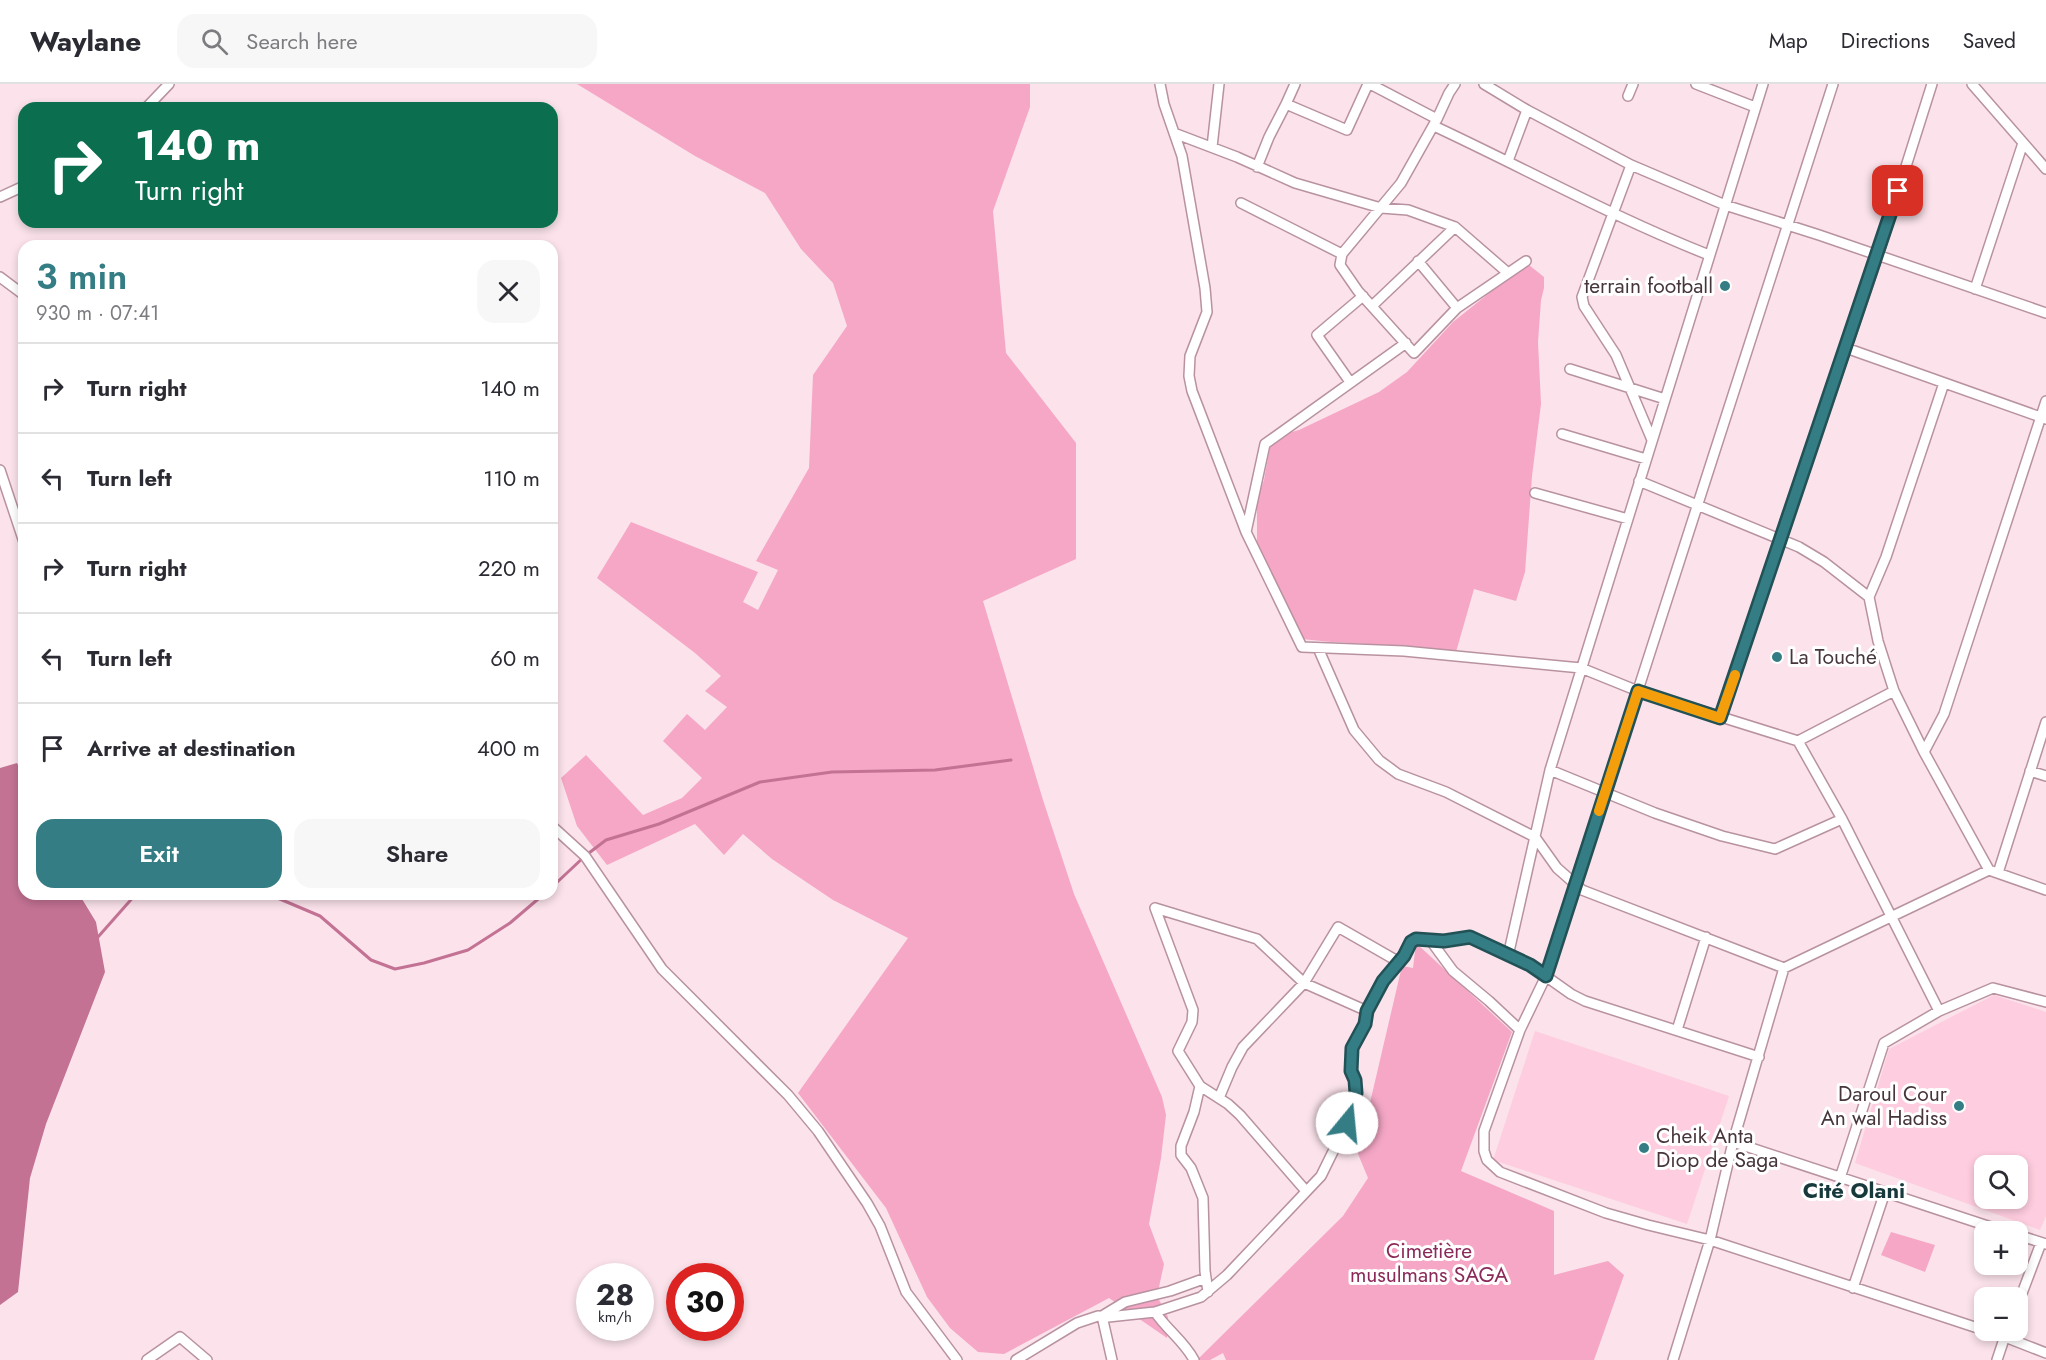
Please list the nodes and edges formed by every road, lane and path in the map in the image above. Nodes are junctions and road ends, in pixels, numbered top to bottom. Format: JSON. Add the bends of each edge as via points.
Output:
{"nodes":[{"id":1,"x":169,"y":84,"type":"edge"},
{"id":2,"x":1160,"y":84,"type":"edge"},
{"id":3,"x":1220,"y":84,"type":"edge"},
{"id":4,"x":1295,"y":84,"type":"edge"},
{"id":5,"x":1369,"y":84,"type":"edge"},
{"id":6,"x":1455,"y":84,"type":"edge"},
{"id":7,"x":1484,"y":84,"type":"edge"},
{"id":8,"x":1633,"y":84,"type":"edge"},
{"id":9,"x":1696,"y":84,"type":"edge"},
{"id":10,"x":1763,"y":84,"type":"edge"},
{"id":11,"x":1833,"y":84,"type":"edge"},
{"id":12,"x":1932,"y":84,"type":"edge"},
{"id":13,"x":1972,"y":84,"type":"edge"},
{"id":14,"x":1628,"y":96,"type":"dead end"},
{"id":15,"x":152,"y":102,"type":"edge"},
{"id":16,"x":1286,"y":104,"type":"junction"},
{"id":17,"x":1755,"y":107,"type":"junction"},
{"id":18,"x":1527,"y":110,"type":"junction"},
{"id":19,"x":1436,"y":122,"type":"junction"},
{"id":20,"x":1174,"y":133,"type":"junction"},
{"id":21,"x":2023,"y":143,"type":"junction"},
{"id":22,"x":1212,"y":147,"type":"junction"},
{"id":23,"x":1508,"y":160,"type":"junction"},
{"id":24,"x":1631,"y":165,"type":"junction"},
{"id":25,"x":1257,"y":167,"type":"junction"},
{"id":26,"x":2046,"y":169,"type":"edge"},
{"id":27,"x":18,"y":189,"type":"edge"},
{"id":28,"x":0,"y":197,"type":"edge"},
{"id":29,"x":1241,"y":203,"type":"dead end"},
{"id":30,"x":1725,"y":205,"type":"junction"},
{"id":31,"x":1381,"y":208,"type":"junction"},
{"id":32,"x":1613,"y":214,"type":"junction"},
{"id":33,"x":1788,"y":225,"type":"junction"},
{"id":34,"x":1455,"y":227,"type":"junction"},
{"id":35,"x":1342,"y":254,"type":"junction"},
{"id":36,"x":1709,"y":255,"type":"junction"},
{"id":37,"x":1878,"y":255,"type":"junction"},
{"id":38,"x":1418,"y":261,"type":"junction"},
{"id":39,"x":1526,"y":261,"type":"dead end"},
{"id":40,"x":1508,"y":273,"type":"junction"},
{"id":41,"x":0,"y":277,"type":"edge"},
{"id":42,"x":1975,"y":289,"type":"junction"},
{"id":43,"x":18,"y":290,"type":"edge"},
{"id":44,"x":1363,"y":296,"type":"junction"},
{"id":45,"x":1372,"y":306,"type":"junction"},
{"id":46,"x":1457,"y":308,"type":"junction"},
{"id":47,"x":2046,"y":313,"type":"edge"},
{"id":48,"x":1406,"y":343,"type":"junction"},
{"id":49,"x":1846,"y":348,"type":"junction"},
{"id":50,"x":1570,"y":369,"type":"dead end"},
{"id":51,"x":1350,"y":382,"type":"junction"},
{"id":52,"x":1944,"y":382,"type":"junction"},
{"id":53,"x":1630,"y":388,"type":"junction"},
{"id":54,"x":1665,"y":399,"type":"junction"},
{"id":55,"x":2046,"y":401,"type":"edge"},
{"id":56,"x":2043,"y":418,"type":"edge"},
{"id":57,"x":1562,"y":434,"type":"dead end"},
{"id":58,"x":1652,"y":440,"type":"junction"},
{"id":59,"x":1646,"y":459,"type":"junction"},
{"id":60,"x":0,"y":470,"type":"edge"},
{"id":61,"x":1639,"y":481,"type":"junction"},
{"id":62,"x":1535,"y":493,"type":"dead end"},
{"id":63,"x":1698,"y":505,"type":"junction"},
{"id":64,"x":18,"y":517,"type":"edge"},
{"id":65,"x":1628,"y":519,"type":"junction"},
{"id":66,"x":1246,"y":532,"type":"junction"},
{"id":67,"x":1781,"y":538,"type":"junction"},
{"id":68,"x":1869,"y":597,"type":"junction"},
{"id":69,"x":1318,"y":648,"type":"junction"},
{"id":70,"x":1581,"y":668,"type":"junction"},
{"id":71,"x":1638,"y":691,"type":"junction"},
{"id":72,"x":1894,"y":691,"type":"junction"},
{"id":73,"x":1720,"y":718,"type":"junction"},
{"id":74,"x":2046,"y":722,"type":"edge"},
{"id":75,"x":1798,"y":741,"type":"junction"},
{"id":76,"x":1924,"y":752,"type":"junction"},
{"id":77,"x":1550,"y":770,"type":"junction"},
{"id":78,"x":2030,"y":771,"type":"junction"},
{"id":79,"x":2046,"y":776,"type":"edge"},
{"id":80,"x":1605,"y":793,"type":"junction"},
{"id":81,"x":1842,"y":819,"type":"junction"},
{"id":82,"x":558,"y":831,"type":"edge"},
{"id":83,"x":1535,"y":837,"type":"junction"},
{"id":84,"x":1994,"y":871,"type":"junction"},
{"id":85,"x":1575,"y":886,"type":"junction"},
{"id":86,"x":2046,"y":890,"type":"edge"},
{"id":87,"x":1891,"y":917,"type":"junction"},
{"id":88,"x":1706,"y":937,"type":"junction"},
{"id":89,"x":1431,"y":941,"type":"junction"},
{"id":90,"x":1508,"y":956,"type":"junction"},
{"id":91,"x":1399,"y":962,"type":"junction"},
{"id":92,"x":1784,"y":968,"type":"junction"},
{"id":93,"x":1546,"y":976,"type":"junction"},
{"id":94,"x":1304,"y":983,"type":"junction"},
{"id":95,"x":2046,"y":1002,"type":"edge"},
{"id":96,"x":1367,"y":1011,"type":"junction"},
{"id":97,"x":1939,"y":1011,"type":"junction"},
{"id":98,"x":1520,"y":1030,"type":"junction"},
{"id":99,"x":1677,"y":1030,"type":"junction"},
{"id":100,"x":1759,"y":1056,"type":"junction"},
{"id":101,"x":1200,"y":1086,"type":"junction"},
{"id":102,"x":1219,"y":1098,"type":"junction"},
{"id":103,"x":1733,"y":1142,"type":"junction"},
{"id":104,"x":1840,"y":1179,"type":"junction"},
{"id":105,"x":1306,"y":1191,"type":"junction"},
{"id":106,"x":1884,"y":1192,"type":"junction"},
{"id":107,"x":1974,"y":1222,"type":"edge"},
{"id":108,"x":2028,"y":1238,"type":"edge"},
{"id":109,"x":1710,"y":1240,"type":"junction"},
{"id":110,"x":2044,"y":1244,"type":"edge"},
{"id":111,"x":1206,"y":1278,"type":"junction"},
{"id":112,"x":2025,"y":1287,"type":"edge"},
{"id":113,"x":1853,"y":1288,"type":"junction"},
{"id":114,"x":1208,"y":1292,"type":"junction"},
{"id":115,"x":1155,"y":1312,"type":"junction"},
{"id":116,"x":1102,"y":1316,"type":"junction"},
{"id":117,"x":1974,"y":1324,"type":"edge"},
{"id":118,"x":2004,"y":1341,"type":"edge"},
{"id":119,"x":2021,"y":1341,"type":"edge"},
{"id":120,"x":2046,"y":1353,"type":"edge"},
{"id":121,"x":147,"y":1360,"type":"edge"},
{"id":122,"x":207,"y":1360,"type":"edge"},
{"id":123,"x":957,"y":1360,"type":"edge"},
{"id":124,"x":1016,"y":1360,"type":"edge"},
{"id":125,"x":1112,"y":1360,"type":"edge"},
{"id":126,"x":1194,"y":1360,"type":"edge"},
{"id":127,"x":1673,"y":1360,"type":"edge"},
{"id":128,"x":1998,"y":1360,"type":"edge"}],
"edges":[{"from":1,"to":15,"type":"street"},
{"from":2,"to":20,"type":"street"},
{"from":3,"to":22,"type":"street"},
{"from":4,"to":16,"type":"street"},
{"from":5,"to":16,"type":"street","via":[[1347,130]]},
{"from":5,"to":19,"type":"street"},
{"from":6,"to":19,"type":"street"},
{"from":7,"to":18,"type":"street"},
{"from":8,"to":14,"type":"street"},
{"from":9,"to":17,"type":"street"},
{"from":10,"to":17,"type":"street"},
{"from":11,"to":33,"type":"street"},
{"from":12,"to":37,"type":"street"},
{"from":13,"to":21,"type":"street"},
{"from":16,"to":25,"type":"street"},
{"from":17,"to":30,"type":"street"},
{"from":18,"to":23,"type":"street"},
{"from":18,"to":24,"type":"street"},
{"from":19,"to":23,"type":"street"},
{"from":19,"to":31,"type":"street","via":[[1401,183]]},
{"from":20,"to":22,"type":"street"},
{"from":20,"to":66,"type":"street","via":[[1188,185],[1207,312],[1190,356],[1189,376]]},
{"from":21,"to":26,"type":"street"},
{"from":21,"to":42,"type":"street"},
{"from":22,"to":25,"type":"street"},
{"from":23,"to":32,"type":"street"},
{"from":24,"to":30,"type":"street"},
{"from":24,"to":32,"type":"street"},
{"from":25,"to":31,"type":"street","via":[[1295,183]]},
{"from":27,"to":28,"type":"street"},
{"from":29,"to":35,"type":"street"},
{"from":30,"to":33,"type":"street"},
{"from":30,"to":36,"type":"street"},
{"from":31,"to":34,"type":"street","via":[[1408,210]]},
{"from":31,"to":35,"type":"street"},
{"from":32,"to":36,"type":"street"},
{"from":32,"to":53,"type":"street","via":[[1582,297],[1616,355]]},
{"from":33,"to":37,"type":"street"},
{"from":33,"to":63,"type":"street"},
{"from":34,"to":38,"type":"street"},
{"from":34,"to":40,"type":"street"},
{"from":35,"to":44,"type":"street","via":[[1340,265]]},
{"from":36,"to":54,"type":"street"},
{"from":37,"to":42,"type":"street"},
{"from":37,"to":49,"type":"street"},
{"from":38,"to":45,"type":"street"},
{"from":38,"to":46,"type":"street"},
{"from":39,"to":40,"type":"street"},
{"from":40,"to":46,"type":"street"},
{"from":41,"to":43,"type":"street"},
{"from":42,"to":47,"type":"street"},
{"from":44,"to":45,"type":"street"},
{"from":44,"to":51,"type":"street","via":[[1317,335]]},
{"from":45,"to":48,"type":"street"},
{"from":46,"to":48,"type":"street","via":[[1414,352]]},
{"from":48,"to":51,"type":"street"},
{"from":49,"to":52,"type":"street"},
{"from":49,"to":67,"type":"street"},
{"from":50,"to":53,"type":"street"},
{"from":51,"to":66,"type":"street","via":[[1265,444]]},
{"from":52,"to":56,"type":"street"},
{"from":52,"to":68,"type":"street"},
{"from":53,"to":54,"type":"street"},
{"from":53,"to":58,"type":"street"},
{"from":54,"to":58,"type":"street"},
{"from":55,"to":56,"type":"street"},
{"from":56,"to":76,"type":"street","via":[[1944,714]]},
{"from":57,"to":59,"type":"street"},
{"from":58,"to":59,"type":"street"},
{"from":59,"to":61,"type":"street"},
{"from":60,"to":64,"type":"street"},
{"from":61,"to":63,"type":"street"},
{"from":61,"to":65,"type":"street"},
{"from":62,"to":65,"type":"street"},
{"from":63,"to":67,"type":"street"},
{"from":63,"to":71,"type":"street"},
{"from":65,"to":70,"type":"street"},
{"from":66,"to":69,"type":"street","via":[[1302,647]]},
{"from":67,"to":68,"type":"street","via":[[1824,562]]},
{"from":67,"to":73,"type":"street"},
{"from":68,"to":72,"type":"street"},
{"from":69,"to":70,"type":"street","via":[[1404,651]]},
{"from":69,"to":83,"type":"street","via":[[1354,730],[1379,760],[1398,774],[1455,796]]},
{"from":70,"to":71,"type":"street"},
{"from":70,"to":77,"type":"street"},
{"from":71,"to":73,"type":"street"},
{"from":71,"to":80,"type":"street"},
{"from":72,"to":75,"type":"street"},
{"from":72,"to":76,"type":"street"},
{"from":73,"to":75,"type":"street"},
{"from":74,"to":78,"type":"street"},
{"from":75,"to":81,"type":"street"},
{"from":76,"to":84,"type":"street"},
{"from":77,"to":80,"type":"street"},
{"from":77,"to":83,"type":"street"},
{"from":78,"to":79,"type":"street"},
{"from":78,"to":84,"type":"street"},
{"from":80,"to":81,"type":"street","via":[[1728,838],[1775,849]]},
{"from":80,"to":85,"type":"street"},
{"from":81,"to":87,"type":"street"},
{"from":82,"to":123,"type":"street","via":[[585,856],[662,969],[788,1095],[818,1131],[880,1226],[906,1292]]},
{"from":83,"to":85,"type":"street"},
{"from":83,"to":90,"type":"street"},
{"from":84,"to":86,"type":"street"},
{"from":84,"to":87,"type":"street"},
{"from":85,"to":88,"type":"street"},
{"from":85,"to":93,"type":"street"},
{"from":87,"to":92,"type":"street"},
{"from":87,"to":97,"type":"street"},
{"from":88,"to":92,"type":"street"},
{"from":88,"to":99,"type":"street"},
{"from":89,"to":90,"type":"street","via":[[1470,937]]},
{"from":89,"to":91,"type":"street","via":[[1411,942]]},
{"from":89,"to":98,"type":"street","via":[[1453,971]]},
{"from":90,"to":93,"type":"street"},
{"from":91,"to":94,"type":"street","via":[[1338,927]]},
{"from":91,"to":96,"type":"street","via":[[1383,981]]},
{"from":92,"to":100,"type":"street"},
{"from":93,"to":98,"type":"street"},
{"from":93,"to":99,"type":"street","via":[[1585,1001]]},
{"from":94,"to":96,"type":"street"},
{"from":94,"to":101,"type":"street","via":[[1257,939],[1155,908],[1193,1010],[1192,1022],[1178,1051]]},
{"from":94,"to":102,"type":"street","via":[[1243,1047]]},
{"from":95,"to":97,"type":"street","via":[[1994,988]]},
{"from":96,"to":105,"type":"street","via":[[1365,1024],[1352,1048],[1351,1071],[1356,1093],[1347,1123],[1321,1176]]},
{"from":97,"to":104,"type":"street","via":[[1884,1043]]},
{"from":98,"to":109,"type":"street","via":[[1484,1131],[1484,1151],[1490,1165],[1606,1213]]},
{"from":99,"to":100,"type":"street"},
{"from":100,"to":103,"type":"street"},
{"from":101,"to":102,"type":"street"},
{"from":101,"to":111,"type":"street","via":[[1181,1155],[1203,1198]]},
{"from":102,"to":105,"type":"street","via":[[1252,1127]]},
{"from":103,"to":104,"type":"street"},
{"from":103,"to":109,"type":"street"},
{"from":104,"to":106,"type":"street"},
{"from":105,"to":114,"type":"street"},
{"from":106,"to":107,"type":"street"},
{"from":106,"to":113,"type":"street"},
{"from":108,"to":110,"type":"street"},
{"from":109,"to":113,"type":"street"},
{"from":109,"to":127,"type":"street"},
{"from":110,"to":112,"type":"street"},
{"from":111,"to":114,"type":"street"},
{"from":111,"to":116,"type":"street","via":[[1125,1302]]},
{"from":113,"to":117,"type":"street"},
{"from":114,"to":115,"type":"street"},
{"from":115,"to":116,"type":"street"},
{"from":115,"to":126,"type":"street"},
{"from":116,"to":124,"type":"street","via":[[1077,1323]]},
{"from":116,"to":125,"type":"street"},
{"from":118,"to":128,"type":"street"},
{"from":119,"to":120,"type":"street"},
{"from":121,"to":122,"type":"street","via":[[180,1337]]}]}
